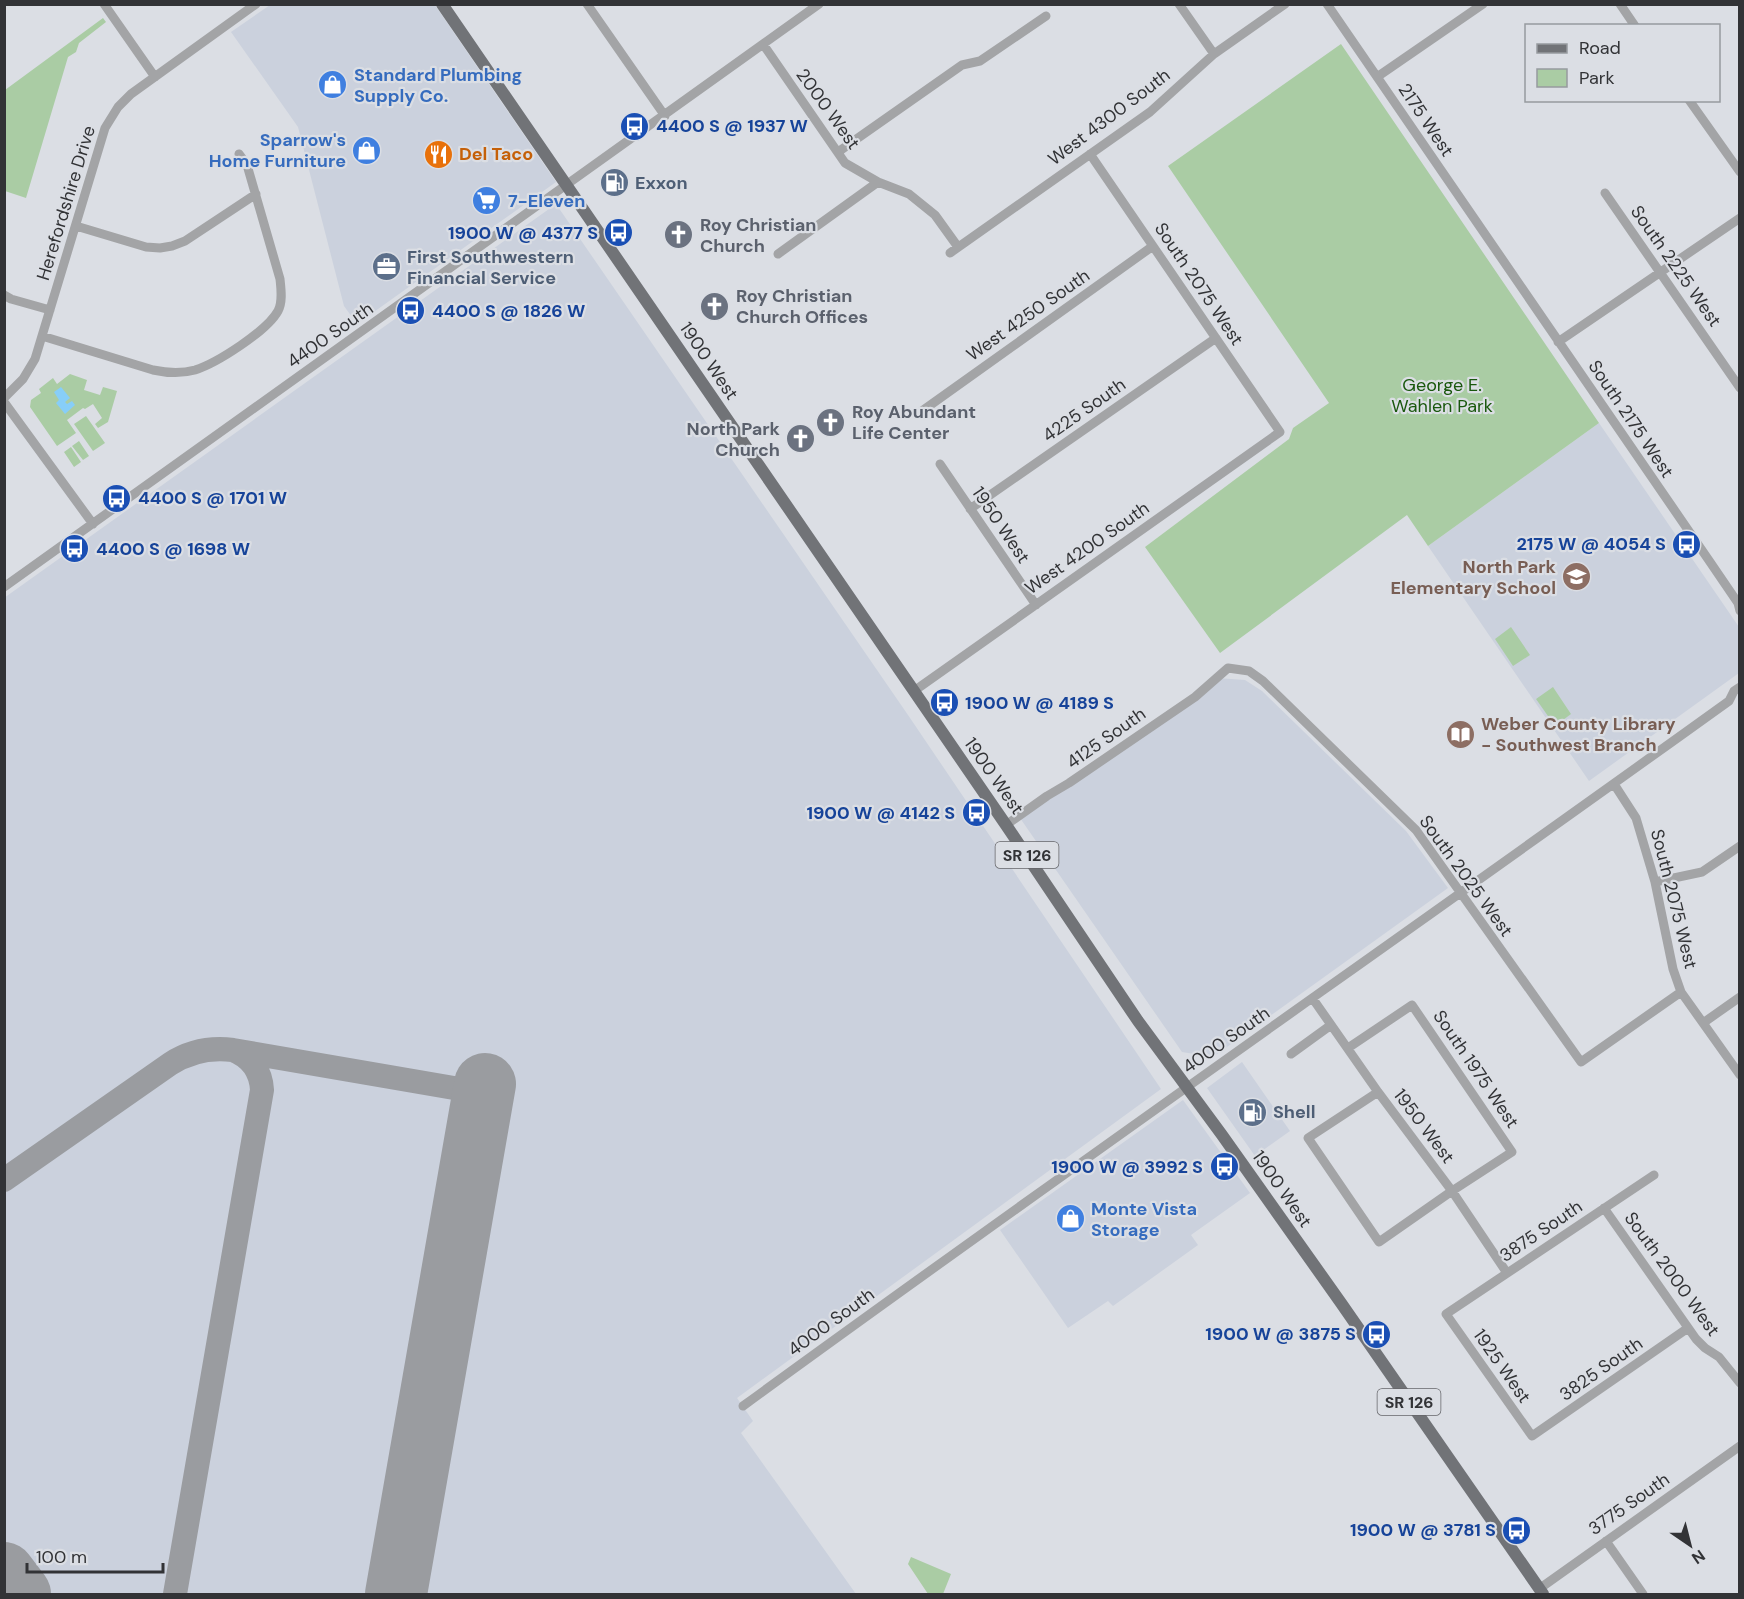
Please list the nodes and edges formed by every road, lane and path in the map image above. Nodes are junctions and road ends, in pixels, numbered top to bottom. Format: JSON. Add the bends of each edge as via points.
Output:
{"nodes":[{"id":1,"x":104,"y":4,"type":"edge"},
{"id":2,"x":442,"y":4,"type":"edge"},
{"id":3,"x":587,"y":4,"type":"edge"},
{"id":4,"x":819,"y":4,"type":"edge"},
{"id":5,"x":1179,"y":4,"type":"edge"},
{"id":6,"x":1285,"y":4,"type":"edge"},
{"id":7,"x":1327,"y":4,"type":"edge"},
{"id":8,"x":1482,"y":4,"type":"edge"},
{"id":9,"x":1620,"y":4,"type":"edge"},
{"id":10,"x":255,"y":5,"type":"edge"},
{"id":11,"x":1046,"y":16,"type":"dead end"},
{"id":12,"x":1634,"y":24,"type":"edge"},
{"id":13,"x":763,"y":45,"type":"junction"},
{"id":14,"x":1214,"y":54,"type":"junction"},
{"id":15,"x":155,"y":76,"type":"junction"},
{"id":16,"x":1377,"y":77,"type":"junction"},
{"id":17,"x":1690,"y":102,"type":"edge"},
{"id":18,"x":664,"y":116,"type":"junction"},
{"id":19,"x":838,"y":152,"type":"junction"},
{"id":20,"x":239,"y":154,"type":"dead end"},
{"id":21,"x":1090,"y":154,"type":"junction"},
{"id":22,"x":1740,"y":172,"type":"edge"},
{"id":23,"x":879,"y":182,"type":"junction"},
{"id":24,"x":567,"y":186,"type":"junction"},
{"id":25,"x":1605,"y":193,"type":"dead end"},
{"id":26,"x":255,"y":194,"type":"junction"},
{"id":27,"x":1740,"y":218,"type":"edge"},
{"id":28,"x":75,"y":226,"type":"junction"},
{"id":29,"x":1153,"y":246,"type":"junction"},
{"id":30,"x":958,"y":247,"type":"junction"},
{"id":31,"x":950,"y":253,"type":"dead end"},
{"id":32,"x":778,"y":254,"type":"dead end"},
{"id":33,"x":1498,"y":254,"type":"joint"},
{"id":34,"x":1660,"y":273,"type":"junction"},
{"id":35,"x":4,"y":295,"type":"edge"},
{"id":36,"x":50,"y":310,"type":"junction"},
{"id":37,"x":42,"y":336,"type":"junction"},
{"id":38,"x":1216,"y":338,"type":"junction"},
{"id":39,"x":1558,"y":342,"type":"junction"},
{"id":40,"x":1740,"y":388,"type":"edge"},
{"id":41,"x":4,"y":400,"type":"edge"},
{"id":42,"x":922,"y":411,"type":"dead end"},
{"id":43,"x":1280,"y":432,"type":"joint"},
{"id":44,"x":940,"y":464,"type":"dead end"},
{"id":45,"x":970,"y":509,"type":"junction"},
{"id":46,"x":93,"y":524,"type":"junction"},
{"id":47,"x":4,"y":587,"type":"edge"},
{"id":48,"x":1036,"y":605,"type":"junction"},
{"id":49,"x":1739,"y":606,"type":"edge"},
{"id":50,"x":1222,"y":673,"type":"joint"},
{"id":51,"x":1740,"y":687,"type":"edge"},
{"id":52,"x":914,"y":691,"type":"junction"},
{"id":53,"x":1740,"y":700,"type":"edge"},
{"id":54,"x":1729,"y":701,"type":"junction"},
{"id":55,"x":1614,"y":784,"type":"junction"},
{"id":56,"x":1006,"y":825,"type":"junction"},
{"id":57,"x":1740,"y":846,"type":"edge"},
{"id":58,"x":1655,"y":882,"type":"junction"},
{"id":59,"x":1460,"y":894,"type":"junction"},
{"id":60,"x":1682,"y":993,"type":"junction"},
{"id":61,"x":1740,"y":997,"type":"edge"},
{"id":62,"x":1313,"y":999,"type":"junction"},
{"id":63,"x":1703,"y":1023,"type":"junction"},
{"id":64,"x":1331,"y":1025,"type":"junction"},
{"id":65,"x":1348,"y":1048,"type":"junction"},
{"id":66,"x":1291,"y":1053,"type":"dead end"},
{"id":67,"x":1740,"y":1075,"type":"edge"},
{"id":68,"x":1186,"y":1089,"type":"junction"},
{"id":69,"x":1378,"y":1092,"type":"junction"},
{"id":70,"x":1654,"y":1174,"type":"dead end"},
{"id":71,"x":1452,"y":1191,"type":"junction"},
{"id":72,"x":1604,"y":1208,"type":"junction"},
{"id":73,"x":1507,"y":1273,"type":"junction"},
{"id":74,"x":1446,"y":1314,"type":"joint"},
{"id":75,"x":1688,"y":1328,"type":"junction"},
{"id":76,"x":1740,"y":1383,"type":"edge"},
{"id":77,"x":743,"y":1406,"type":"dead end"},
{"id":78,"x":1532,"y":1436,"type":"joint"},
{"id":79,"x":1740,"y":1446,"type":"edge"},
{"id":80,"x":1606,"y":1541,"type":"junction"},
{"id":81,"x":1541,"y":1592,"type":"edge"},
{"id":82,"x":1643,"y":1594,"type":"edge"}],
"edges":[{"from":1,"to":15,"type":"street"},
{"from":2,"to":24,"type":"main road","name":"1900 West","number":"SR 126"},
{"from":3,"to":18,"type":"street"},
{"from":4,"to":13,"type":"street","name":"4400 South"},
{"from":5,"to":14,"type":"street"},
{"from":6,"to":14,"type":"street","name":"West 4300 South"},
{"from":7,"to":16,"type":"street","name":"2175 West"},
{"from":8,"to":16,"type":"street"},
{"from":9,"to":12,"type":"street"},
{"from":10,"to":15,"type":"street","name":"Herefordshire Drive"},
{"from":11,"to":19,"type":"street","via":[[980,61],[962,65]]},
{"from":13,"to":18,"type":"street","name":"4400 South"},
{"from":13,"to":19,"type":"street","name":"2000 West"},
{"from":14,"to":21,"type":"street","name":"West 4300 South","via":[[1150,112]]},
{"from":15,"to":28,"type":"street","name":"Herefordshire Drive","via":[[118,107],[105,128]]},
{"from":16,"to":33,"type":"street","name":"2175 West"},
{"from":17,"to":22,"type":"street"},
{"from":18,"to":24,"type":"street","name":"4400 South"},
{"from":19,"to":23,"type":"street","name":"2000 West","via":[[845,163]]},
{"from":20,"to":26,"type":"street","via":[[247,165]]},
{"from":21,"to":29,"type":"street","name":"South 2075 West"},
{"from":21,"to":30,"type":"street","name":"West 4300 South"},
{"from":23,"to":30,"type":"street","name":"2000 West","via":[[909,194],[935,215]]},
{"from":23,"to":32,"type":"street"},
{"from":24,"to":46,"type":"street","name":"4400 South"},
{"from":24,"to":52,"type":"main road","name":"1900 West","number":"SR 126"},
{"from":25,"to":34,"type":"street","name":"South 2225 West"},
{"from":26,"to":28,"type":"street","via":[[172,246],[146,247]]},
{"from":26,"to":37,"type":"street","via":[[280,279],[279,310],[266,326],[217,361],[172,374]]},
{"from":27,"to":34,"type":"street"},
{"from":28,"to":36,"type":"street","name":"Herefordshire Drive"},
{"from":29,"to":38,"type":"street","name":"South 2075 West"},
{"from":29,"to":42,"type":"street","name":"West 4250 South"},
{"from":30,"to":31,"type":"street","name":"West 4300 South"},
{"from":33,"to":39,"type":"street","name":"South 2175 West"},
{"from":34,"to":39,"type":"street"},
{"from":34,"to":40,"type":"street","name":"South 2225 West"},
{"from":35,"to":36,"type":"street"},
{"from":36,"to":37,"type":"street","name":"Herefordshire Drive"},
{"from":37,"to":41,"type":"street","name":"Herefordshire Drive","via":[[35,359]]},
{"from":38,"to":43,"type":"street","name":"South 2075 West"},
{"from":38,"to":45,"type":"street","name":"4225 South"},
{"from":39,"to":49,"type":"street","name":"South 2175 West"},
{"from":41,"to":46,"type":"street"},
{"from":43,"to":48,"type":"street","name":"West 4200 South"},
{"from":44,"to":45,"type":"street","name":"1950 West"},
{"from":45,"to":48,"type":"street","name":"1950 West"},
{"from":46,"to":47,"type":"street","name":"4400 South"},
{"from":48,"to":52,"type":"street","name":"West 4200 South"},
{"from":50,"to":56,"type":"street","name":"4125 South","via":[[1195,697]]},
{"from":50,"to":59,"type":"street","name":"South 2025 West","via":[[1228,668],[1249,671],[1263,681],[1416,830]]},
{"from":51,"to":54,"type":"street","name":"4000 South"},
{"from":52,"to":56,"type":"main road","name":"1900 West","number":"SR 126"},
{"from":53,"to":54,"type":"street"},
{"from":54,"to":55,"type":"street","name":"4000 South"},
{"from":55,"to":58,"type":"street","name":"South 2075 West","via":[[1636,818]]},
{"from":55,"to":59,"type":"street","name":"4000 South"},
{"from":56,"to":68,"type":"main road","name":"1900 West","number":"SR 126"},
{"from":57,"to":58,"type":"street","via":[[1702,872]]},
{"from":58,"to":60,"type":"street","name":"South 2075 West","via":[[1673,969]]},
{"from":59,"to":60,"type":"street","name":"South 2025 West","via":[[1581,1062]]},
{"from":59,"to":62,"type":"street","name":"4000 South"},
{"from":60,"to":63,"type":"street","name":"South 2075 West"},
{"from":61,"to":63,"type":"street"},
{"from":62,"to":64,"type":"street","name":"1950 West"},
{"from":62,"to":68,"type":"street","name":"4000 South"},
{"from":63,"to":67,"type":"street","name":"South 2075 West"},
{"from":64,"to":65,"type":"street","name":"1950 West"},
{"from":64,"to":66,"type":"street"},
{"from":65,"to":69,"type":"street","name":"1950 West"},
{"from":65,"to":71,"type":"street","name":"South 1975 West","via":[[1412,1005],[1512,1152]]},
{"from":68,"to":77,"type":"street","name":"4000 South"},
{"from":68,"to":81,"type":"main road","name":"1900 West","number":"SR 126","via":[[1341,1303]]},
{"from":69,"to":71,"type":"street","name":"1950 West"},
{"from":69,"to":71,"type":"street","via":[[1308,1138],[1379,1242]]},
{"from":70,"to":72,"type":"street","name":"3875 South"},
{"from":71,"to":73,"type":"street","name":"1950 West"},
{"from":72,"to":73,"type":"street","name":"3875 South"},
{"from":72,"to":75,"type":"street","name":"South 2000 West"},
{"from":73,"to":74,"type":"street","name":"3875 South"},
{"from":74,"to":78,"type":"street","name":"1925 West"},
{"from":75,"to":76,"type":"street","name":"South 2000 West"},
{"from":75,"to":78,"type":"street","name":"3825 South"},
{"from":79,"to":80,"type":"street","name":"3775 South"},
{"from":80,"to":81,"type":"street","name":"3775 South"},
{"from":80,"to":82,"type":"street"}]}
